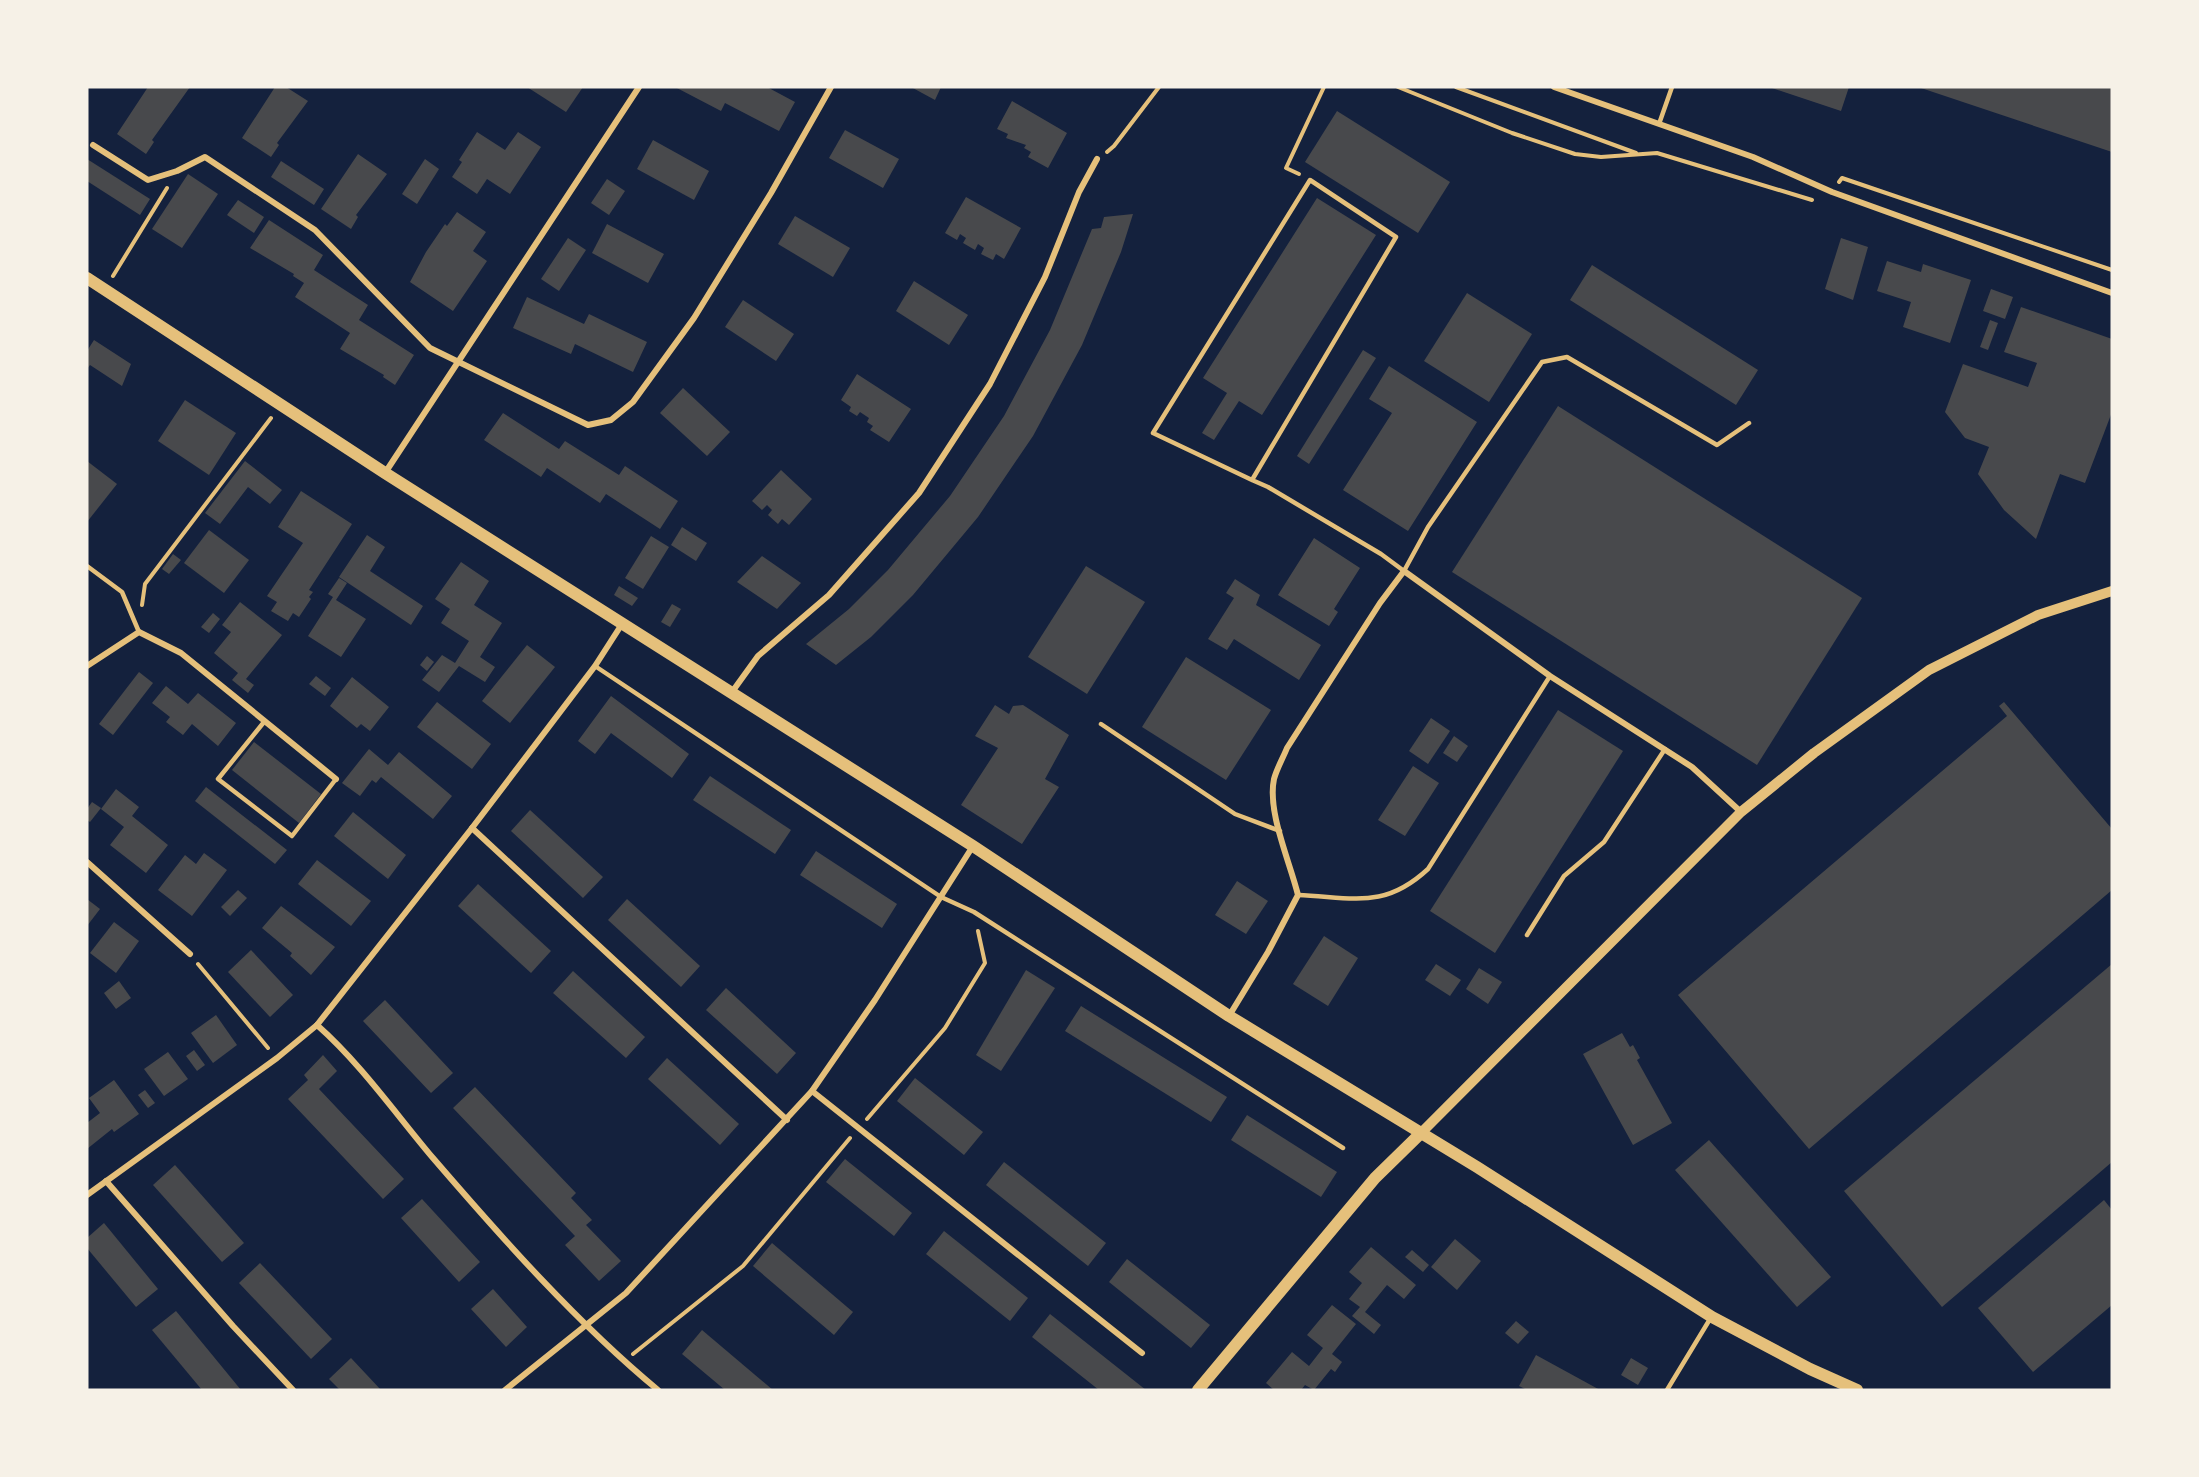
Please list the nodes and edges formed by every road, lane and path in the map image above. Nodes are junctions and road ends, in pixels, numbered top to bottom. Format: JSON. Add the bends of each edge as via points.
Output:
{"nodes":[{"id":1,"x":639,"y":87,"type":"edge"},
{"id":2,"x":831,"y":87,"type":"edge"},
{"id":3,"x":1159,"y":87,"type":"edge"},
{"id":4,"x":1324,"y":87,"type":"edge"},
{"id":5,"x":1398,"y":87,"type":"edge"},
{"id":6,"x":1456,"y":87,"type":"edge"},
{"id":7,"x":1554,"y":87,"type":"edge"},
{"id":8,"x":1672,"y":87,"type":"edge"},
{"id":9,"x":1659,"y":124,"type":"junction"},
{"id":10,"x":93,"y":145,"type":"dead end"},
{"id":11,"x":1640,"y":155,"type":"junction"},
{"id":12,"x":1097,"y":159,"type":"joint"},
{"id":13,"x":177,"y":171,"type":"junction"},
{"id":14,"x":1310,"y":180,"type":"junction"},
{"id":15,"x":1832,"y":192,"type":"junction"},
{"id":16,"x":2112,"y":270,"type":"edge"},
{"id":17,"x":87,"y":278,"type":"edge"},
{"id":18,"x":105,"y":289,"type":"junction"},
{"id":19,"x":2112,"y":293,"type":"edge"},
{"id":20,"x":457,"y":361,"type":"junction"},
{"id":21,"x":280,"y":404,"type":"junction"},
{"id":22,"x":1749,"y":423,"type":"dead end"},
{"id":23,"x":385,"y":473,"type":"junction"},
{"id":24,"x":1252,"y":480,"type":"junction"},
{"id":25,"x":87,"y":566,"type":"edge"},
{"id":26,"x":1404,"y":571,"type":"junction"},
{"id":27,"x":2112,"y":591,"type":"edge"},
{"id":28,"x":622,"y":624,"type":"junction"},
{"id":29,"x":139,"y":632,"type":"junction"},
{"id":30,"x":87,"y":666,"type":"edge"},
{"id":31,"x":595,"y":666,"type":"junction"},
{"id":32,"x":1550,"y":675,"type":"junction"},
{"id":33,"x":732,"y":692,"type":"junction"},
{"id":34,"x":264,"y":722,"type":"junction"},
{"id":35,"x":1101,"y":724,"type":"dead end"},
{"id":36,"x":1665,"y":749,"type":"junction"},
{"id":37,"x":336,"y":779,"type":"joint"},
{"id":38,"x":1741,"y":813,"type":"junction"},
{"id":39,"x":472,"y":828,"type":"junction"},
{"id":40,"x":1280,"y":831,"type":"junction"},
{"id":41,"x":973,"y":846,"type":"junction"},
{"id":42,"x":87,"y":862,"type":"edge"},
{"id":43,"x":1298,"y":895,"type":"junction"},
{"id":44,"x":941,"y":897,"type":"junction"},
{"id":45,"x":974,"y":912,"type":"junction"},
{"id":46,"x":1527,"y":935,"type":"dead end"},
{"id":47,"x":190,"y":954,"type":"joint"},
{"id":48,"x":1229,"y":1016,"type":"junction"},
{"id":49,"x":317,"y":1025,"type":"junction"},
{"id":50,"x":277,"y":1058,"type":"junction"},
{"id":51,"x":812,"y":1091,"type":"junction"},
{"id":52,"x":787,"y":1120,"type":"junction"},
{"id":53,"x":860,"y":1127,"type":"junction"},
{"id":54,"x":1420,"y":1134,"type":"junction"},
{"id":55,"x":1342,"y":1148,"type":"dead end"},
{"id":56,"x":106,"y":1181,"type":"junction"},
{"id":57,"x":87,"y":1195,"type":"edge"},
{"id":58,"x":1712,"y":1317,"type":"junction"},
{"id":59,"x":586,"y":1325,"type":"junction"},
{"id":60,"x":1142,"y":1353,"type":"dead end"},
{"id":61,"x":623,"y":1362,"type":"junction"},
{"id":62,"x":293,"y":1390,"type":"edge"},
{"id":63,"x":505,"y":1390,"type":"edge"},
{"id":64,"x":658,"y":1390,"type":"edge"},
{"id":65,"x":1198,"y":1390,"type":"edge"},
{"id":66,"x":1666,"y":1390,"type":"edge"},
{"id":67,"x":1857,"y":1390,"type":"edge"}],
"edges":[{"from":1,"to":20,"type":"street"},
{"from":2,"to":20,"type":"street","via":[[694,318],[633,402],[611,420],[588,425]]},
{"from":3,"to":12,"type":"path","via":[[1114,146]]},
{"from":4,"to":14,"type":"path","via":[[1286,168]]},
{"from":5,"to":11,"type":"path","via":[[1575,154]]},
{"from":6,"to":11,"type":"path"},
{"from":7,"to":9,"type":"street"},
{"from":8,"to":9,"type":"lane"},
{"from":9,"to":15,"type":"street","via":[[1753,157]]},
{"from":10,"to":13,"type":"street","via":[[148,180]]},
{"from":11,"to":15,"type":"path","via":[[1657,153],[1825,204]]},
{"from":12,"to":33,"type":"street","via":[[1079,192],[1045,277],[990,384],[919,493],[829,596],[759,656]]},
{"from":13,"to":18,"type":"path"},
{"from":13,"to":20,"type":"street","via":[[205,157],[315,230],[430,348]]},
{"from":14,"to":24,"type":"lane","via":[[1396,237]]},
{"from":14,"to":24,"type":"lane","via":[[1153,433]]},
{"from":15,"to":16,"type":"path","via":[[1842,178]]},
{"from":15,"to":19,"type":"street"},
{"from":17,"to":18,"type":"main road"},
{"from":18,"to":21,"type":"main road"},
{"from":20,"to":23,"type":"street"},
{"from":21,"to":23,"type":"main road"},
{"from":21,"to":29,"type":"path","via":[[145,584]]},
{"from":22,"to":26,"type":"lane","via":[[1717,445],[1567,357],[1542,362],[1428,527]]},
{"from":23,"to":28,"type":"main road"},
{"from":24,"to":26,"type":"lane"},
{"from":25,"to":29,"type":"lane","via":[[122,592]]},
{"from":26,"to":32,"type":"street"},
{"from":26,"to":40,"type":"street","via":[[1287,748],[1274,779]]},
{"from":27,"to":38,"type":"street","via":[[2038,615],[1929,670],[1814,753]]},
{"from":28,"to":31,"type":"street"},
{"from":28,"to":33,"type":"main road"},
{"from":29,"to":30,"type":"street"},
{"from":29,"to":34,"type":"street","via":[[181,653]]},
{"from":31,"to":39,"type":"street"},
{"from":31,"to":44,"type":"lane"},
{"from":32,"to":36,"type":"street"},
{"from":32,"to":43,"type":"lane","via":[[1428,869],[1415,881],[1383,897]]},
{"from":33,"to":41,"type":"main road"},
{"from":34,"to":37,"type":"street"},
{"from":34,"to":37,"type":"lane","via":[[218,779],[292,836]]},
{"from":35,"to":40,"type":"lane","via":[[1235,814]]},
{"from":36,"to":38,"type":"street","via":[[1692,766]]},
{"from":36,"to":46,"type":"lane","via":[[1604,842],[1564,876]]},
{"from":38,"to":54,"type":"street"},
{"from":39,"to":49,"type":"street"},
{"from":39,"to":52,"type":"street"},
{"from":40,"to":43,"type":"street"},
{"from":41,"to":44,"type":"street"},
{"from":41,"to":48,"type":"main road"},
{"from":42,"to":47,"type":"street"},
{"from":43,"to":48,"type":"street"},
{"from":44,"to":45,"type":"lane"},
{"from":44,"to":51,"type":"street"},
{"from":45,"to":53,"type":"path","via":[[985,963],[945,1028]]},
{"from":45,"to":55,"type":"lane"},
{"from":47,"to":50,"type":"path"},
{"from":48,"to":54,"type":"main road"},
{"from":49,"to":50,"type":"street"},
{"from":49,"to":59,"type":"street","via":[[341,1047],[435,1160]]},
{"from":50,"to":56,"type":"street"},
{"from":51,"to":52,"type":"street"},
{"from":51,"to":53,"type":"street"},
{"from":52,"to":59,"type":"street","via":[[626,1293]]},
{"from":53,"to":60,"type":"street"},
{"from":53,"to":61,"type":"path","via":[[743,1266]]},
{"from":54,"to":58,"type":"main road"},
{"from":54,"to":65,"type":"main road","via":[[1375,1178]]},
{"from":56,"to":57,"type":"street"},
{"from":56,"to":62,"type":"street"},
{"from":58,"to":66,"type":"lane"},
{"from":58,"to":67,"type":"main road"},
{"from":59,"to":61,"type":"street"},
{"from":59,"to":63,"type":"street"},
{"from":61,"to":64,"type":"street"}]}
